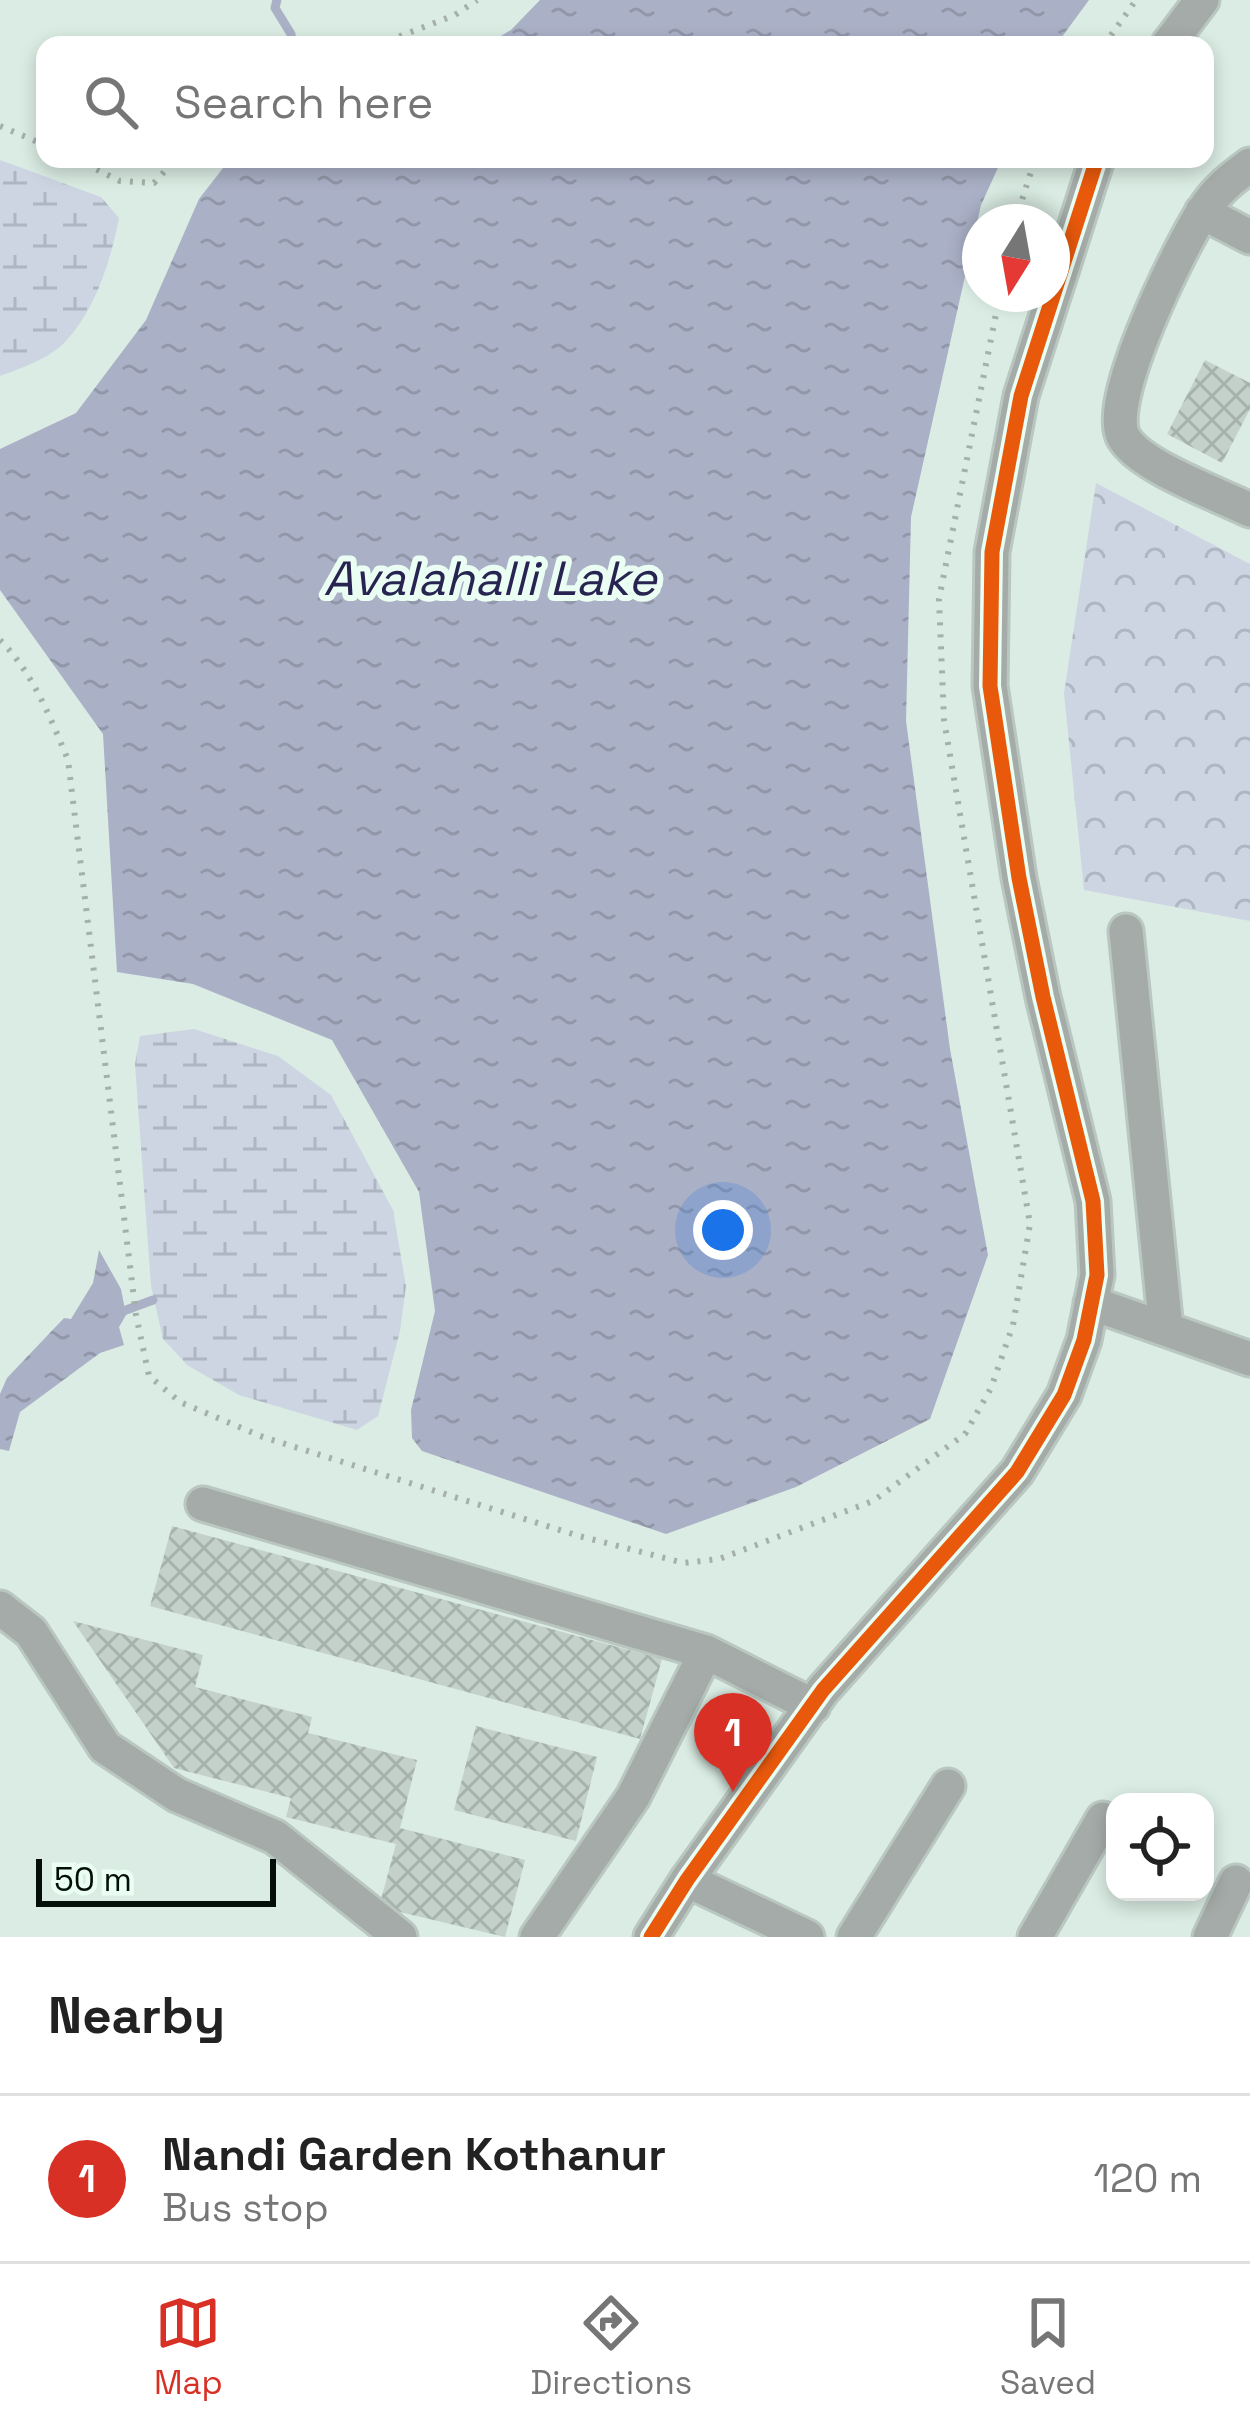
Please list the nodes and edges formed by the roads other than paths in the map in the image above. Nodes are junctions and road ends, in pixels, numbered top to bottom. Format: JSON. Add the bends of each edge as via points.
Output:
{"nodes":[{"id":1,"x":1202,"y":0,"type":"edge"},
{"id":2,"x":1175,"y":36,"type":"edge"},
{"id":3,"x":1250,"y":165,"type":"edge"},
{"id":4,"x":1094,"y":168,"type":"edge"},
{"id":5,"x":1202,"y":212,"type":"junction"},
{"id":6,"x":1250,"y":237,"type":"edge"},
{"id":7,"x":1250,"y":510,"type":"edge"},
{"id":8,"x":1126,"y":932,"type":"dead end"},
{"id":9,"x":1091,"y":1303,"type":"junction"},
{"id":10,"x":1166,"y":1329,"type":"junction"},
{"id":11,"x":1250,"y":1358,"type":"edge"},
{"id":12,"x":203,"y":1504,"type":"dead end"},
{"id":13,"x":0,"y":1608,"type":"edge"},
{"id":14,"x":706,"y":1652,"type":"junction"},
{"id":15,"x":813,"y":1706,"type":"junction"},
{"id":16,"x":948,"y":1786,"type":"dead end"},
{"id":17,"x":1102,"y":1819,"type":"dead end"},
{"id":18,"x":687,"y":1880,"type":"junction"},
{"id":19,"x":1236,"y":1882,"type":"dead end"},
{"id":20,"x":400,"y":1937,"type":"edge"},
{"id":21,"x":537,"y":1937,"type":"edge"},
{"id":22,"x":651,"y":1937,"type":"edge"},
{"id":23,"x":807,"y":1937,"type":"edge"},
{"id":24,"x":854,"y":1937,"type":"edge"},
{"id":25,"x":1035,"y":1937,"type":"edge"},
{"id":26,"x":1210,"y":1937,"type":"edge"}],
"edges":[{"from":1,"to":2,"type":"street"},
{"from":3,"to":5,"type":"street"},
{"from":4,"to":9,"type":"street","via":[[1021,396],[992,552],[990,686],[1018,878],[1093,1201]]},
{"from":5,"to":6,"type":"street"},
{"from":5,"to":7,"type":"street","via":[[1144,327],[1119,430],[1140,455]]},
{"from":8,"to":10,"type":"street"},
{"from":9,"to":10,"type":"street"},
{"from":9,"to":15,"type":"street","via":[[1064,1395],[1017,1472]]},
{"from":10,"to":11,"type":"street"},
{"from":12,"to":14,"type":"street"},
{"from":13,"to":20,"type":"street","via":[[31,1632],[105,1747],[177,1795],[275,1837]]},
{"from":14,"to":15,"type":"street"},
{"from":14,"to":21,"type":"street","via":[[633,1796]]},
{"from":15,"to":18,"type":"street"},
{"from":16,"to":24,"type":"street"},
{"from":17,"to":25,"type":"street"},
{"from":18,"to":22,"type":"street"},
{"from":18,"to":23,"type":"street"},
{"from":19,"to":26,"type":"street"}]}
